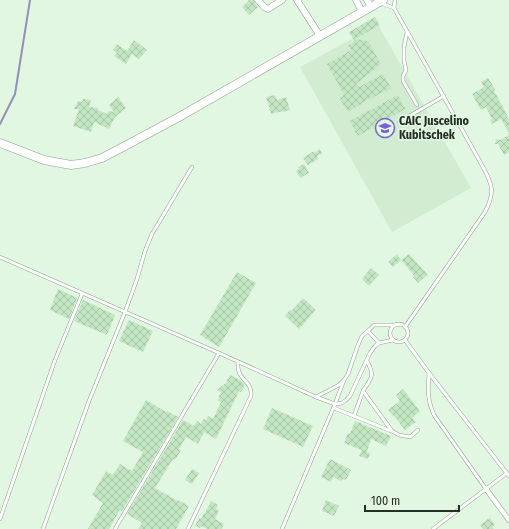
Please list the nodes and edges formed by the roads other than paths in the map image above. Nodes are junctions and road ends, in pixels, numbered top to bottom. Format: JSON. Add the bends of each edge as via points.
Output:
{"nodes":[{"id":1,"x":258,"y":0,"type":"edge"},
{"id":2,"x":282,"y":0,"type":"edge"},
{"id":3,"x":297,"y":0,"type":"edge"},
{"id":4,"x":356,"y":0,"type":"edge"},
{"id":5,"x":395,"y":0,"type":"edge"},
{"id":6,"x":381,"y":1,"type":"edge"},
{"id":7,"x":369,"y":3,"type":"edge"},
{"id":8,"x":394,"y":8,"type":"junction"},
{"id":9,"x":362,"y":12,"type":"junction"},
{"id":10,"x":407,"y":32,"type":"junction"},
{"id":11,"x":320,"y":36,"type":"junction"},
{"id":12,"x":444,"y":96,"type":"junction"},
{"id":13,"x":417,"y":105,"type":"dead end"},
{"id":14,"x":399,"y":122,"type":"dead end"},
{"id":15,"x":0,"y":143,"type":"edge"},
{"id":16,"x":192,"y":167,"type":"dead end"},
{"id":17,"x":0,"y":257,"type":"edge"},
{"id":18,"x":82,"y":294,"type":"junction"},
{"id":19,"x":125,"y":312,"type":"junction"},
{"id":20,"x":398,"y":325,"type":"junction"},
{"id":21,"x":405,"y":327,"type":"junction"},
{"id":22,"x":368,"y":331,"type":"junction"},
{"id":23,"x":394,"y":340,"type":"junction"},
{"id":24,"x":405,"y":340,"type":"junction"},
{"id":25,"x":379,"y":343,"type":"junction"},
{"id":26,"x":219,"y":353,"type":"junction"},
{"id":27,"x":367,"y":361,"type":"junction"},
{"id":28,"x":238,"y":362,"type":"junction"},
{"id":29,"x":429,"y":373,"type":"junction"},
{"id":30,"x":344,"y":380,"type":"junction"},
{"id":31,"x":363,"y":391,"type":"junction"},
{"id":32,"x":316,"y":397,"type":"junction"},
{"id":33,"x":335,"y":404,"type":"junction"},
{"id":34,"x":334,"y":408,"type":"junction"},
{"id":35,"x":354,"y":416,"type":"junction"},
{"id":36,"x":418,"y":430,"type":"dead end"},
{"id":37,"x":392,"y":431,"type":"junction"},
{"id":38,"x":508,"y":475,"type":"edge"},
{"id":39,"x":486,"y":489,"type":"junction"},
{"id":40,"x":0,"y":519,"type":"edge"},
{"id":41,"x":509,"y":520,"type":"edge"},
{"id":42,"x":43,"y":529,"type":"edge"},
{"id":43,"x":115,"y":529,"type":"edge"},
{"id":44,"x":188,"y":529,"type":"edge"},
{"id":45,"x":282,"y":529,"type":"edge"},
{"id":46,"x":433,"y":529,"type":"edge"}],
"edges":[{"from":1,"to":2,"type":"street","via":[[268,9]]},
{"from":3,"to":11,"type":"street"},
{"from":4,"to":9,"type":"street"},
{"from":5,"to":8,"type":"lane"},
{"from":6,"to":7,"type":"street"},
{"from":6,"to":8,"type":"lane"},
{"from":7,"to":9,"type":"street"},
{"from":8,"to":10,"type":"lane"},
{"from":9,"to":11,"type":"street"},
{"from":10,"to":12,"type":"lane"},
{"from":10,"to":13,"type":"lane","via":[[404,47],[406,70],[403,81]]},
{"from":11,"to":15,"type":"street","via":[[102,158],[71,165],[44,160]]},
{"from":12,"to":14,"type":"lane"},
{"from":12,"to":21,"type":"lane","via":[[490,180],[492,191],[485,212]]},
{"from":16,"to":19,"type":"lane","via":[[152,234]]},
{"from":17,"to":18,"type":"lane"},
{"from":18,"to":19,"type":"lane"},
{"from":18,"to":40,"type":"lane","via":[[55,360]]},
{"from":19,"to":26,"type":"lane"},
{"from":19,"to":42,"type":"lane","via":[[89,401]]},
{"from":20,"to":21,"type":"lane"},
{"from":20,"to":22,"type":"lane","via":[[374,325]]},
{"from":20,"to":23,"type":"lane","via":[[394,326],[390,333]]},
{"from":21,"to":24,"type":"lane","via":[[408,334]]},
{"from":22,"to":25,"type":"lane"},
{"from":22,"to":30,"type":"lane","via":[[362,336]]},
{"from":23,"to":24,"type":"lane"},
{"from":23,"to":25,"type":"lane"},
{"from":24,"to":29,"type":"lane"},
{"from":25,"to":27,"type":"lane"},
{"from":26,"to":28,"type":"lane"},
{"from":26,"to":43,"type":"lane"},
{"from":27,"to":31,"type":"lane","via":[[372,375]]},
{"from":27,"to":33,"type":"lane","via":[[350,396],[342,403]]},
{"from":28,"to":32,"type":"lane"},
{"from":28,"to":44,"type":"lane","via":[[241,377],[250,386],[252,393]]},
{"from":29,"to":38,"type":"lane"},
{"from":29,"to":39,"type":"lane","via":[[428,396],[434,415]]},
{"from":30,"to":32,"type":"lane"},
{"from":30,"to":33,"type":"lane"},
{"from":31,"to":35,"type":"lane"},
{"from":31,"to":37,"type":"lane"},
{"from":32,"to":33,"type":"lane"},
{"from":33,"to":34,"type":"lane"},
{"from":34,"to":35,"type":"lane"},
{"from":34,"to":45,"type":"lane"},
{"from":35,"to":37,"type":"lane"},
{"from":36,"to":37,"type":"lane","via":[[410,437]]},
{"from":38,"to":39,"type":"lane"},
{"from":39,"to":41,"type":"street"},
{"from":39,"to":46,"type":"lane"}]}
